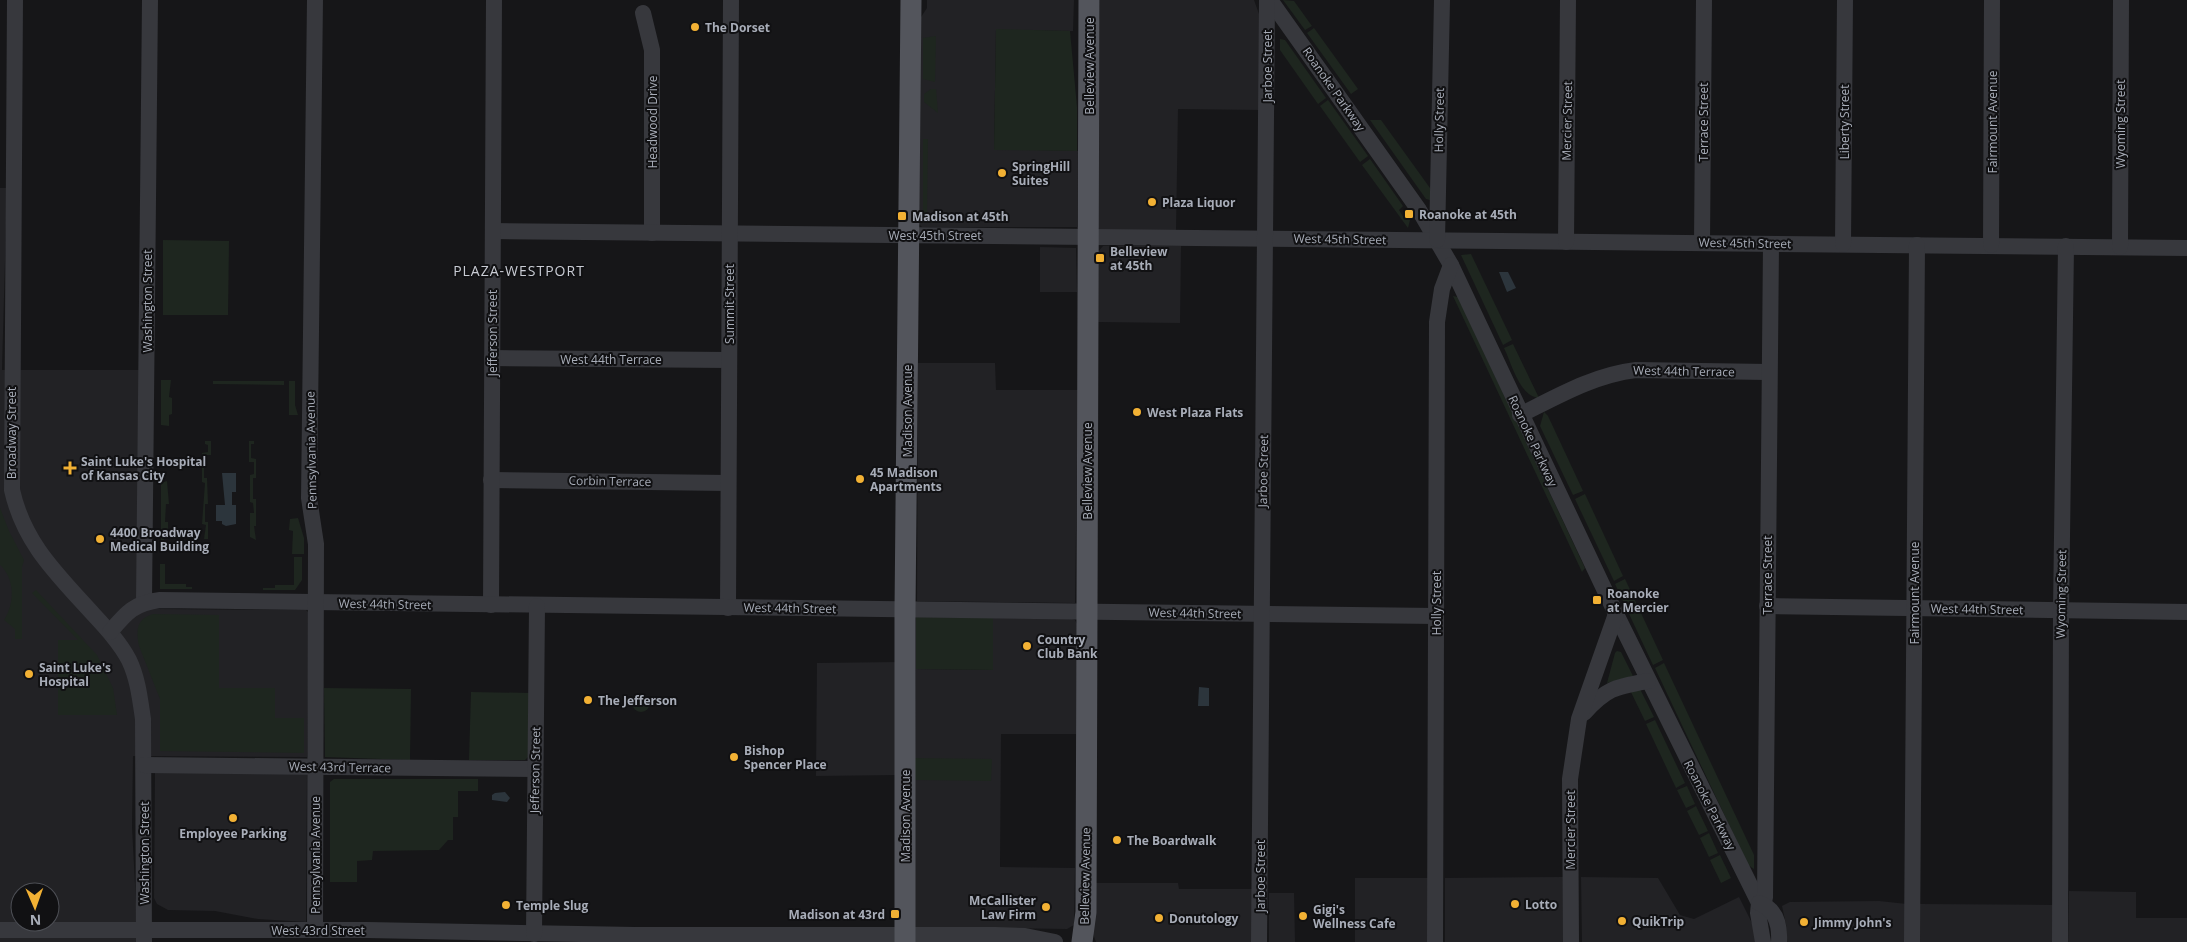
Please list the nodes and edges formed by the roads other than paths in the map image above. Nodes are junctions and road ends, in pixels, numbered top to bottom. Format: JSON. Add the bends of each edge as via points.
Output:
{"nodes":[{"id":1,"x":150,"y":0,"type":"edge"},
{"id":2,"x":316,"y":0,"type":"edge"},
{"id":3,"x":494,"y":0,"type":"edge"},
{"id":4,"x":732,"y":0,"type":"edge"},
{"id":5,"x":910,"y":0,"type":"edge"},
{"id":6,"x":1089,"y":0,"type":"edge"},
{"id":7,"x":1268,"y":0,"type":"edge"},
{"id":8,"x":1442,"y":0,"type":"edge"},
{"id":9,"x":1568,"y":0,"type":"edge"},
{"id":10,"x":1704,"y":0,"type":"edge"},
{"id":11,"x":1844,"y":0,"type":"edge"},
{"id":12,"x":1992,"y":0,"type":"edge"},
{"id":13,"x":2121,"y":0,"type":"edge"},
{"id":14,"x":10,"y":8,"type":"edge"},
{"id":15,"x":643,"y":13,"type":"dead end"},
{"id":16,"x":7,"y":182,"type":"edge"},
{"id":17,"x":493,"y":231,"type":"junction"},
{"id":18,"x":652,"y":233,"type":"junction"},
{"id":19,"x":730,"y":233,"type":"junction"},
{"id":20,"x":908,"y":235,"type":"junction"},
{"id":21,"x":1088,"y":237,"type":"junction"},
{"id":22,"x":1266,"y":238,"type":"junction"},
{"id":23,"x":1437,"y":240,"type":"junction"},
{"id":24,"x":1566,"y":242,"type":"junction"},
{"id":25,"x":1702,"y":243,"type":"junction"},
{"id":26,"x":1770,"y":244,"type":"junction"},
{"id":27,"x":1843,"y":244,"type":"junction"},
{"id":28,"x":1917,"y":245,"type":"junction"},
{"id":29,"x":1991,"y":245,"type":"junction"},
{"id":30,"x":2066,"y":246,"type":"junction"},
{"id":31,"x":2120,"y":247,"type":"junction"},
{"id":32,"x":2187,"y":248,"type":"edge"},
{"id":33,"x":1451,"y":265,"type":"junction"},
{"id":34,"x":492,"y":358,"type":"junction"},
{"id":35,"x":729,"y":360,"type":"junction"},
{"id":36,"x":1768,"y":372,"type":"junction"},
{"id":37,"x":1520,"y":415,"type":"junction"},
{"id":38,"x":492,"y":480,"type":"junction"},
{"id":39,"x":728,"y":483,"type":"junction"},
{"id":40,"x":144,"y":602,"type":"junction"},
{"id":41,"x":316,"y":603,"type":"junction"},
{"id":42,"x":491,"y":605,"type":"junction"},
{"id":43,"x":537,"y":606,"type":"junction"},
{"id":44,"x":1767,"y":606,"type":"junction"},
{"id":45,"x":728,"y":608,"type":"junction"},
{"id":46,"x":1914,"y":608,"type":"junction"},
{"id":47,"x":905,"y":610,"type":"junction"},
{"id":48,"x":2060,"y":610,"type":"junction"},
{"id":49,"x":1086,"y":612,"type":"junction"},
{"id":50,"x":2187,"y":612,"type":"edge"},
{"id":51,"x":1262,"y":614,"type":"junction"},
{"id":52,"x":1616,"y":614,"type":"junction"},
{"id":53,"x":1436,"y":616,"type":"junction"},
{"id":54,"x":110,"y":632,"type":"junction"},
{"id":55,"x":1648,"y":681,"type":"junction"},
{"id":56,"x":1579,"y":719,"type":"junction"},
{"id":57,"x":144,"y":765,"type":"junction"},
{"id":58,"x":316,"y":766,"type":"junction"},
{"id":59,"x":535,"y":768,"type":"junction"},
{"id":60,"x":1759,"y":902,"type":"junction"},
{"id":61,"x":0,"y":930,"type":"edge"},
{"id":62,"x":315,"y":930,"type":"junction"},
{"id":63,"x":144,"y":936,"type":"edge"},
{"id":64,"x":367,"y":936,"type":"edge"},
{"id":65,"x":522,"y":936,"type":"edge"},
{"id":66,"x":492,"y":937,"type":"edge"},
{"id":67,"x":905,"y":938,"type":"edge"},
{"id":68,"x":635,"y":939,"type":"edge"},
{"id":69,"x":773,"y":939,"type":"edge"},
{"id":70,"x":1055,"y":942,"type":"edge"},
{"id":71,"x":1082,"y":942,"type":"edge"},
{"id":72,"x":1259,"y":942,"type":"edge"},
{"id":73,"x":1435,"y":942,"type":"edge"},
{"id":74,"x":1571,"y":942,"type":"edge"},
{"id":75,"x":1763,"y":942,"type":"edge"},
{"id":76,"x":1779,"y":942,"type":"edge"},
{"id":77,"x":1912,"y":942,"type":"edge"},
{"id":78,"x":2060,"y":942,"type":"edge"}],
"edges":[{"from":1,"to":40,"type":"street","name":"Washington Street"},
{"from":2,"to":41,"type":"street","name":"Pennsylvania Avenue","via":[[309,498],[316,544]]},
{"from":3,"to":17,"type":"street","name":"Jefferson Street"},
{"from":4,"to":19,"type":"street","name":"Summit Street"},
{"from":5,"to":20,"type":"main road","name":"Madison Avenue"},
{"from":6,"to":21,"type":"main road","name":"Belleview Avenue"},
{"from":7,"to":22,"type":"street","name":"Jarboe Street"},
{"from":7,"to":23,"type":"street","name":"Roanoke Parkway","via":[[1414,202]]},
{"from":8,"to":23,"type":"street","name":"Holly Street"},
{"from":9,"to":24,"type":"street","name":"Mercier Street"},
{"from":10,"to":25,"type":"street","name":"Terrace Street"},
{"from":11,"to":27,"type":"street","name":"Liberty Street"},
{"from":12,"to":29,"type":"street","name":"Fairmount Avenue"},
{"from":13,"to":31,"type":"street","name":"Wyoming Street"},
{"from":14,"to":16,"type":"street","name":"Broadway Street"},
{"from":15,"to":18,"type":"street","name":"Headwood Drive","via":[[652,50]]},
{"from":16,"to":54,"type":"street","name":"Broadway Street","via":[[12,490],[16,509],[40,554]]},
{"from":17,"to":18,"type":"street","name":"West 45th Street"},
{"from":17,"to":34,"type":"street","name":"Jefferson Street"},
{"from":18,"to":19,"type":"street","name":"West 45th Street"},
{"from":19,"to":20,"type":"street","name":"West 45th Street"},
{"from":19,"to":35,"type":"street","name":"Summit Street"},
{"from":20,"to":21,"type":"street","name":"West 45th Street"},
{"from":20,"to":47,"type":"main road","name":"Madison Avenue"},
{"from":21,"to":22,"type":"street","name":"West 45th Street"},
{"from":21,"to":49,"type":"main road","name":"Belleview Avenue"},
{"from":22,"to":23,"type":"street","name":"West 45th Street"},
{"from":22,"to":51,"type":"street","name":"Jarboe Street"},
{"from":23,"to":24,"type":"street","name":"West 45th Street"},
{"from":23,"to":33,"type":"street","name":"Roanoke Parkway"},
{"from":24,"to":25,"type":"street","name":"West 45th Street"},
{"from":25,"to":26,"type":"street","name":"West 45th Street"},
{"from":26,"to":27,"type":"street","name":"West 45th Street"},
{"from":26,"to":36,"type":"street","name":"Terrace Street"},
{"from":27,"to":28,"type":"street","name":"West 45th Street"},
{"from":28,"to":29,"type":"street","name":"West 45th Street"},
{"from":28,"to":46,"type":"street","name":"Fairmount Avenue"},
{"from":29,"to":30,"type":"street","name":"West 45th Street"},
{"from":30,"to":31,"type":"street","name":"West 45th Street"},
{"from":30,"to":48,"type":"street","name":"Wyoming Street"},
{"from":31,"to":32,"type":"street","name":"West 45th Street"},
{"from":33,"to":37,"type":"street","name":"Roanoke Parkway"},
{"from":33,"to":53,"type":"street","name":"Holly Street","via":[[1442,289],[1437,322]]},
{"from":34,"to":35,"type":"street","name":"West 44th Terrace"},
{"from":34,"to":38,"type":"street","name":"Jefferson Street"},
{"from":35,"to":39,"type":"street","name":"Summit Street"},
{"from":36,"to":37,"type":"street","name":"West 44th Terrace","via":[[1616,372],[1590,380]]},
{"from":36,"to":44,"type":"street","name":"Terrace Street"},
{"from":37,"to":52,"type":"street","name":"Roanoke Parkway"},
{"from":38,"to":39,"type":"street","name":"Corbin Terrace"},
{"from":38,"to":42,"type":"street","name":"Jefferson Street"},
{"from":39,"to":45,"type":"street","name":"Summit Street"},
{"from":40,"to":41,"type":"street","name":"West 44th Street"},
{"from":40,"to":54,"type":"street","via":[[128,611]]},
{"from":41,"to":42,"type":"street","name":"West 44th Street"},
{"from":41,"to":58,"type":"street","name":"Pennsylvania Avenue"},
{"from":42,"to":43,"type":"street","name":"West 44th Street"},
{"from":43,"to":45,"type":"street","name":"West 44th Street"},
{"from":43,"to":59,"type":"street","name":"Jefferson Street"},
{"from":44,"to":46,"type":"street","name":"West 44th Street"},
{"from":44,"to":60,"type":"street","name":"Terrace Street","via":[[1765,898]]},
{"from":45,"to":47,"type":"street","name":"West 44th Street"},
{"from":46,"to":48,"type":"street","name":"West 44th Street"},
{"from":46,"to":77,"type":"street","name":"Fairmount Avenue"},
{"from":47,"to":49,"type":"street","name":"West 44th Street"},
{"from":47,"to":67,"type":"main road","name":"Madison Avenue"},
{"from":48,"to":50,"type":"street","name":"West 44th Street"},
{"from":48,"to":78,"type":"street","name":"Wyoming Street"},
{"from":49,"to":51,"type":"street","name":"West 44th Street"},
{"from":49,"to":71,"type":"main road","name":"Belleview Avenue","via":[[1086,912]]},
{"from":51,"to":53,"type":"street","name":"West 44th Street"},
{"from":51,"to":72,"type":"street","name":"Jarboe Street"},
{"from":52,"to":55,"type":"street","name":"Roanoke Parkway"},
{"from":52,"to":56,"type":"street","name":"Mercier Street"},
{"from":53,"to":73,"type":"street","name":"Holly Street"},
{"from":54,"to":57,"type":"street","name":"Broadway Street","via":[[128,660],[139,687],[144,719]]},
{"from":55,"to":56,"type":"street","via":[[1600,696]]},
{"from":55,"to":60,"type":"street","name":"Roanoke Parkway"},
{"from":56,"to":74,"type":"street","name":"Mercier Street","via":[[1570,779]]},
{"from":57,"to":58,"type":"street","name":"West 43rd Terrace"},
{"from":57,"to":63,"type":"street","name":"Washington Street"},
{"from":58,"to":59,"type":"street","name":"West 43rd Terrace"},
{"from":58,"to":62,"type":"street","name":"Pennsylvania Avenue"},
{"from":59,"to":65,"type":"street","name":"Jefferson Street"},
{"from":60,"to":75,"type":"street","name":"Roanoke Parkway"},
{"from":60,"to":76,"type":"street","name":"Roanoke Parkway","via":[[1772,911],[1776,919]]},
{"from":61,"to":63,"type":"street","name":"West 43rd Street"},
{"from":62,"to":63,"type":"street","name":"West 43rd Street"},
{"from":62,"to":64,"type":"street","name":"West 43rd Street"},
{"from":64,"to":66,"type":"street","name":"West 43rd Street"},
{"from":65,"to":66,"type":"street","name":"West 43rd Street"},
{"from":65,"to":68,"type":"street","name":"West 43rd Street"},
{"from":67,"to":69,"type":"street","name":"West 43rd Street"},
{"from":67,"to":70,"type":"street","name":"West 43rd Street","via":[[995,934]]},
{"from":68,"to":69,"type":"street","name":"West 43rd Street"}]}
